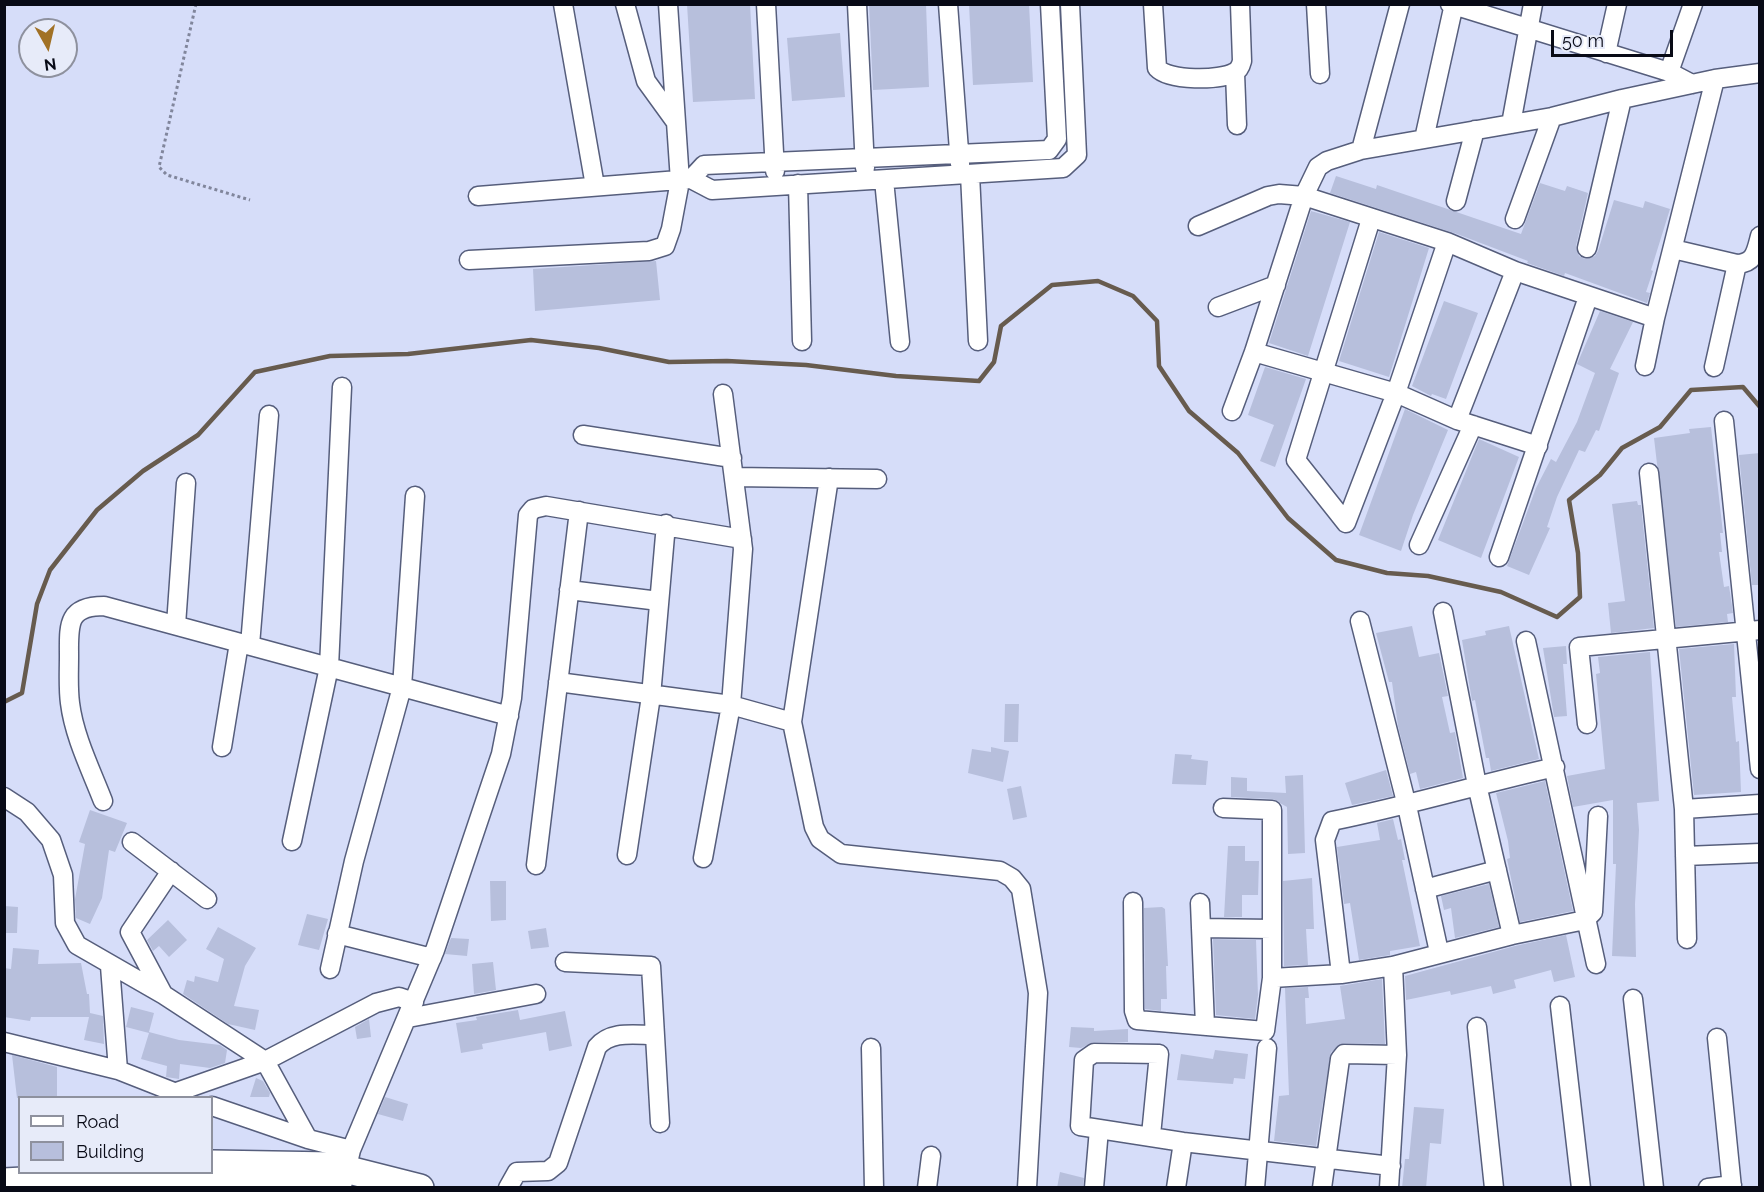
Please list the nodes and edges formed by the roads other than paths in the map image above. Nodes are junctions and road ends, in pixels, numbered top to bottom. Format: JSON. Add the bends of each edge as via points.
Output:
{"nodes":[{"id":1,"x":563,"y":4,"type":"edge"},
{"id":2,"x":625,"y":4,"type":"edge"},
{"id":3,"x":668,"y":4,"type":"edge"},
{"id":4,"x":766,"y":4,"type":"edge"},
{"id":5,"x":857,"y":4,"type":"edge"},
{"id":6,"x":948,"y":4,"type":"edge"},
{"id":7,"x":1050,"y":4,"type":"edge"},
{"id":8,"x":1070,"y":4,"type":"edge"},
{"id":9,"x":1153,"y":4,"type":"edge"},
{"id":10,"x":1240,"y":4,"type":"edge"},
{"id":11,"x":1316,"y":4,"type":"edge"},
{"id":12,"x":1400,"y":4,"type":"edge"},
{"id":13,"x":1533,"y":4,"type":"edge"},
{"id":14,"x":1617,"y":4,"type":"edge"},
{"id":15,"x":1693,"y":4,"type":"edge"},
{"id":16,"x":1452,"y":5,"type":"edge"},
{"id":17,"x":1527,"y":28,"type":"junction"},
{"id":18,"x":1606,"y":53,"type":"junction"},
{"id":19,"x":1669,"y":72,"type":"junction"},
{"id":20,"x":1234,"y":73,"type":"junction"},
{"id":21,"x":1760,"y":73,"type":"edge"},
{"id":22,"x":1320,"y":74,"type":"dead end"},
{"id":23,"x":1715,"y":79,"type":"junction"},
{"id":24,"x":1692,"y":84,"type":"junction"},
{"id":25,"x":1622,"y":99,"type":"junction"},
{"id":26,"x":1552,"y":117,"type":"junction"},
{"id":27,"x":675,"y":121,"type":"junction"},
{"id":28,"x":1237,"y":124,"type":"dead end"},
{"id":29,"x":1511,"y":124,"type":"junction"},
{"id":30,"x":1475,"y":130,"type":"junction"},
{"id":31,"x":1424,"y":140,"type":"junction"},
{"id":32,"x":1054,"y":145,"type":"junction"},
{"id":33,"x":1361,"y":150,"type":"junction"},
{"id":34,"x":959,"y":153,"type":"junction"},
{"id":35,"x":865,"y":158,"type":"junction"},
{"id":36,"x":774,"y":161,"type":"junction"},
{"id":37,"x":1072,"y":162,"type":"junction"},
{"id":38,"x":965,"y":174,"type":"junction"},
{"id":39,"x":685,"y":180,"type":"junction"},
{"id":40,"x":884,"y":180,"type":"junction"},
{"id":41,"x":866,"y":182,"type":"junction"},
{"id":42,"x":798,"y":184,"type":"junction"},
{"id":43,"x":776,"y":185,"type":"junction"},
{"id":44,"x":595,"y":186,"type":"junction"},
{"id":45,"x":478,"y":196,"type":"dead end"},
{"id":46,"x":1304,"y":196,"type":"junction"},
{"id":47,"x":1456,"y":201,"type":"dead end"},
{"id":48,"x":1371,"y":219,"type":"junction"},
{"id":49,"x":1515,"y":219,"type":"dead end"},
{"id":50,"x":1198,"y":226,"type":"dead end"},
{"id":51,"x":1760,"y":236,"type":"edge"},
{"id":52,"x":1447,"y":242,"type":"junction"},
{"id":53,"x":1587,"y":248,"type":"dead end"},
{"id":54,"x":1673,"y":249,"type":"junction"},
{"id":55,"x":469,"y":260,"type":"dead end"},
{"id":56,"x":1737,"y":264,"type":"junction"},
{"id":57,"x":1515,"y":271,"type":"junction"},
{"id":58,"x":1276,"y":285,"type":"junction"},
{"id":59,"x":1588,"y":297,"type":"junction"},
{"id":60,"x":1218,"y":307,"type":"dead end"},
{"id":61,"x":1655,"y":318,"type":"junction"},
{"id":62,"x":802,"y":341,"type":"dead end"},
{"id":63,"x":978,"y":341,"type":"dead end"},
{"id":64,"x":900,"y":342,"type":"dead end"},
{"id":65,"x":1254,"y":352,"type":"junction"},
{"id":66,"x":1645,"y":366,"type":"dead end"},
{"id":67,"x":1714,"y":367,"type":"dead end"},
{"id":68,"x":1324,"y":372,"type":"junction"},
{"id":69,"x":342,"y":387,"type":"dead end"},
{"id":70,"x":1396,"y":393,"type":"junction"},
{"id":71,"x":723,"y":394,"type":"dead end"},
{"id":72,"x":1232,"y":411,"type":"dead end"},
{"id":73,"x":269,"y":415,"type":"dead end"},
{"id":74,"x":1724,"y":421,"type":"dead end"},
{"id":75,"x":1465,"y":423,"type":"junction"},
{"id":76,"x":583,"y":435,"type":"dead end"},
{"id":77,"x":1538,"y":446,"type":"junction"},
{"id":78,"x":732,"y":458,"type":"junction"},
{"id":79,"x":1649,"y":473,"type":"dead end"},
{"id":80,"x":734,"y":477,"type":"junction"},
{"id":81,"x":829,"y":478,"type":"junction"},
{"id":82,"x":877,"y":479,"type":"dead end"},
{"id":83,"x":186,"y":483,"type":"dead end"},
{"id":84,"x":416,"y":495,"type":"dead end"},
{"id":85,"x":579,"y":511,"type":"junction"},
{"id":86,"x":666,"y":524,"type":"junction"},
{"id":87,"x":742,"y":538,"type":"junction"},
{"id":88,"x":1419,"y":545,"type":"dead end"},
{"id":89,"x":1499,"y":557,"type":"dead end"},
{"id":90,"x":569,"y":591,"type":"junction"},
{"id":91,"x":659,"y":601,"type":"junction"},
{"id":92,"x":1443,"y":612,"type":"dead end"},
{"id":93,"x":1360,"y":621,"type":"dead end"},
{"id":94,"x":176,"y":625,"type":"junction"},
{"id":95,"x":1752,"y":631,"type":"edge"},
{"id":96,"x":1667,"y":639,"type":"junction"},
{"id":97,"x":1526,"y":641,"type":"dead end"},
{"id":98,"x":245,"y":644,"type":"junction"},
{"id":99,"x":329,"y":667,"type":"junction"},
{"id":100,"x":558,"y":682,"type":"junction"},
{"id":101,"x":402,"y":687,"type":"junction"},
{"id":102,"x":651,"y":696,"type":"junction"},
{"id":103,"x":731,"y":705,"type":"junction"},
{"id":104,"x":509,"y":716,"type":"junction"},
{"id":105,"x":792,"y":722,"type":"junction"},
{"id":106,"x":1587,"y":724,"type":"dead end"},
{"id":107,"x":222,"y":747,"type":"dead end"},
{"id":108,"x":1555,"y":767,"type":"junction"},
{"id":109,"x":1760,"y":770,"type":"edge"},
{"id":110,"x":1477,"y":785,"type":"junction"},
{"id":111,"x":4,"y":797,"type":"edge"},
{"id":112,"x":103,"y":801,"type":"dead end"},
{"id":113,"x":1760,"y":804,"type":"edge"},
{"id":114,"x":1407,"y":806,"type":"junction"},
{"id":115,"x":1223,"y":808,"type":"dead end"},
{"id":116,"x":1684,"y":809,"type":"junction"},
{"id":117,"x":1598,"y":816,"type":"dead end"},
{"id":118,"x":292,"y":841,"type":"dead end"},
{"id":119,"x":132,"y":842,"type":"dead end"},
{"id":120,"x":1760,"y":853,"type":"edge"},
{"id":121,"x":627,"y":855,"type":"dead end"},
{"id":122,"x":1685,"y":856,"type":"junction"},
{"id":123,"x":703,"y":858,"type":"dead end"},
{"id":124,"x":536,"y":865,"type":"dead end"},
{"id":125,"x":1497,"y":870,"type":"junction"},
{"id":126,"x":171,"y":871,"type":"junction"},
{"id":127,"x":1425,"y":889,"type":"junction"},
{"id":128,"x":207,"y":899,"type":"dead end"},
{"id":129,"x":1133,"y":902,"type":"dead end"},
{"id":130,"x":1200,"y":903,"type":"dead end"},
{"id":131,"x":1585,"y":920,"type":"junction"},
{"id":132,"x":1201,"y":928,"type":"junction"},
{"id":133,"x":1272,"y":929,"type":"junction"},
{"id":134,"x":338,"y":934,"type":"junction"},
{"id":135,"x":1512,"y":935,"type":"junction"},
{"id":136,"x":1687,"y":939,"type":"dead end"},
{"id":137,"x":1439,"y":952,"type":"junction"},
{"id":138,"x":432,"y":958,"type":"junction"},
{"id":139,"x":565,"y":962,"type":"dead end"},
{"id":140,"x":1596,"y":964,"type":"dead end"},
{"id":141,"x":110,"y":966,"type":"junction"},
{"id":142,"x":1393,"y":966,"type":"junction"},
{"id":143,"x":330,"y":969,"type":"dead end"},
{"id":144,"x":1341,"y":974,"type":"junction"},
{"id":145,"x":1272,"y":978,"type":"junction"},
{"id":146,"x":536,"y":994,"type":"dead end"},
{"id":147,"x":164,"y":995,"type":"junction"},
{"id":148,"x":1633,"y":999,"type":"dead end"},
{"id":149,"x":1560,"y":1006,"type":"dead end"},
{"id":150,"x":411,"y":1010,"type":"junction"},
{"id":151,"x":1205,"y":1026,"type":"junction"},
{"id":152,"x":1477,"y":1027,"type":"dead end"},
{"id":153,"x":655,"y":1035,"type":"junction"},
{"id":154,"x":1717,"y":1038,"type":"dead end"},
{"id":155,"x":4,"y":1042,"type":"edge"},
{"id":156,"x":871,"y":1048,"type":"dead end"},
{"id":157,"x":1267,"y":1048,"type":"dead end"},
{"id":158,"x":1397,"y":1055,"type":"junction"},
{"id":159,"x":265,"y":1060,"type":"junction"},
{"id":160,"x":118,"y":1070,"type":"junction"},
{"id":161,"x":181,"y":1095,"type":"edge"},
{"id":162,"x":213,"y":1106,"type":"edge"},
{"id":163,"x":660,"y":1123,"type":"dead end"},
{"id":164,"x":1099,"y":1129,"type":"junction"},
{"id":165,"x":1150,"y":1135,"type":"junction"},
{"id":166,"x":308,"y":1139,"type":"junction"},
{"id":167,"x":1183,"y":1142,"type":"junction"},
{"id":168,"x":1260,"y":1150,"type":"junction"},
{"id":169,"x":931,"y":1156,"type":"dead end"},
{"id":170,"x":1327,"y":1159,"type":"junction"},
{"id":171,"x":213,"y":1164,"type":"edge"},
{"id":172,"x":1391,"y":1166,"type":"junction"},
{"id":173,"x":344,"y":1174,"type":"edge"},
{"id":174,"x":84,"y":1175,"type":"edge"},
{"id":175,"x":373,"y":1181,"type":"edge"},
{"id":176,"x":4,"y":1182,"type":"edge"},
{"id":177,"x":34,"y":1184,"type":"edge"},
{"id":178,"x":1732,"y":1186,"type":"edge"},
{"id":179,"x":420,"y":1188,"type":"edge"},
{"id":180,"x":508,"y":1188,"type":"edge"},
{"id":181,"x":874,"y":1188,"type":"edge"},
{"id":182,"x":927,"y":1188,"type":"edge"},
{"id":183,"x":1027,"y":1188,"type":"edge"},
{"id":184,"x":1094,"y":1188,"type":"edge"},
{"id":185,"x":1176,"y":1188,"type":"edge"},
{"id":186,"x":1255,"y":1188,"type":"edge"},
{"id":187,"x":1322,"y":1188,"type":"edge"},
{"id":188,"x":1389,"y":1188,"type":"edge"},
{"id":189,"x":1494,"y":1188,"type":"edge"},
{"id":190,"x":1581,"y":1188,"type":"edge"},
{"id":191,"x":1654,"y":1188,"type":"edge"},
{"id":192,"x":1708,"y":1188,"type":"edge"}],
"edges":[{"from":1,"to":44,"type":"street"},
{"from":2,"to":27,"type":"street","via":[[646,81]]},
{"from":3,"to":27,"type":"street"},
{"from":4,"to":36,"type":"street"},
{"from":5,"to":35,"type":"street"},
{"from":6,"to":34,"type":"street"},
{"from":7,"to":32,"type":"street","via":[[1057,139]]},
{"from":8,"to":37,"type":"street","via":[[1077,155]]},
{"from":9,"to":20,"type":"street","via":[[1155,62],[1161,73],[1203,78]]},
{"from":10,"to":20,"type":"street","via":[[1242,61]]},
{"from":11,"to":22,"type":"street"},
{"from":12,"to":33,"type":"street"},
{"from":13,"to":17,"type":"street"},
{"from":14,"to":18,"type":"street"},
{"from":15,"to":19,"type":"street"},
{"from":16,"to":17,"type":"street"},
{"from":16,"to":31,"type":"street"},
{"from":17,"to":18,"type":"street"},
{"from":17,"to":29,"type":"street"},
{"from":18,"to":19,"type":"street"},
{"from":19,"to":24,"type":"street"},
{"from":20,"to":28,"type":"street"},
{"from":21,"to":23,"type":"street"},
{"from":23,"to":24,"type":"street"},
{"from":23,"to":54,"type":"street"},
{"from":24,"to":25,"type":"street"},
{"from":25,"to":26,"type":"street"},
{"from":25,"to":53,"type":"street"},
{"from":26,"to":29,"type":"street"},
{"from":26,"to":49,"type":"street"},
{"from":27,"to":39,"type":"street"},
{"from":29,"to":30,"type":"street"},
{"from":30,"to":31,"type":"street"},
{"from":30,"to":47,"type":"street"},
{"from":31,"to":33,"type":"street"},
{"from":32,"to":34,"type":"street","via":[[1041,152]]},
{"from":32,"to":37,"type":"street"},
{"from":33,"to":46,"type":"street","via":[[1318,167]]},
{"from":34,"to":35,"type":"street"},
{"from":34,"to":38,"type":"street"},
{"from":35,"to":36,"type":"street"},
{"from":35,"to":41,"type":"street"},
{"from":36,"to":39,"type":"street","via":[[704,165]]},
{"from":36,"to":43,"type":"street"},
{"from":37,"to":38,"type":"street","via":[[1054,169]]},
{"from":38,"to":40,"type":"street"},
{"from":38,"to":63,"type":"street"},
{"from":39,"to":43,"type":"street","via":[[712,190]]},
{"from":39,"to":44,"type":"street"},
{"from":39,"to":55,"type":"street","via":[[669,239],[659,249]]},
{"from":40,"to":41,"type":"street"},
{"from":40,"to":64,"type":"street"},
{"from":41,"to":42,"type":"street"},
{"from":42,"to":43,"type":"street"},
{"from":42,"to":62,"type":"street"},
{"from":44,"to":45,"type":"street"},
{"from":46,"to":48,"type":"street"},
{"from":46,"to":50,"type":"street","via":[[1268,196]]},
{"from":46,"to":58,"type":"street"},
{"from":48,"to":52,"type":"street"},
{"from":48,"to":68,"type":"street"},
{"from":51,"to":56,"type":"street","via":[[1753,260]]},
{"from":52,"to":57,"type":"street"},
{"from":52,"to":70,"type":"street"},
{"from":54,"to":56,"type":"street"},
{"from":54,"to":61,"type":"street"},
{"from":56,"to":67,"type":"street"},
{"from":57,"to":59,"type":"street"},
{"from":57,"to":75,"type":"street"},
{"from":58,"to":60,"type":"street"},
{"from":58,"to":65,"type":"street"},
{"from":59,"to":61,"type":"street"},
{"from":59,"to":77,"type":"street"},
{"from":61,"to":66,"type":"street"},
{"from":65,"to":68,"type":"street"},
{"from":65,"to":72,"type":"street"},
{"from":68,"to":70,"type":"street"},
{"from":68,"to":70,"type":"street","via":[[1296,460],[1346,523]]},
{"from":69,"to":99,"type":"street"},
{"from":70,"to":75,"type":"street"},
{"from":71,"to":78,"type":"street"},
{"from":73,"to":98,"type":"street"},
{"from":74,"to":95,"type":"street"},
{"from":75,"to":77,"type":"street"},
{"from":75,"to":88,"type":"street"},
{"from":76,"to":78,"type":"street"},
{"from":77,"to":89,"type":"street"},
{"from":78,"to":80,"type":"street"},
{"from":79,"to":96,"type":"street"},
{"from":80,"to":81,"type":"street"},
{"from":80,"to":87,"type":"street"},
{"from":81,"to":82,"type":"street"},
{"from":81,"to":105,"type":"street"},
{"from":83,"to":94,"type":"street"},
{"from":84,"to":101,"type":"street"},
{"from":85,"to":86,"type":"street"},
{"from":85,"to":90,"type":"street"},
{"from":85,"to":104,"type":"street","via":[[540,506],[528,515]]},
{"from":86,"to":87,"type":"street"},
{"from":86,"to":91,"type":"street"},
{"from":87,"to":103,"type":"street"},
{"from":90,"to":91,"type":"street"},
{"from":90,"to":100,"type":"street"},
{"from":91,"to":102,"type":"street"},
{"from":92,"to":110,"type":"street"},
{"from":93,"to":114,"type":"street"},
{"from":94,"to":98,"type":"street"},
{"from":94,"to":112,"type":"street","via":[[104,606],[84,608],[72,618],[70,704]]},
{"from":95,"to":96,"type":"street"},
{"from":95,"to":109,"type":"street"},
{"from":96,"to":106,"type":"street","via":[[1579,647]]},
{"from":96,"to":116,"type":"street"},
{"from":97,"to":108,"type":"street"},
{"from":98,"to":99,"type":"street"},
{"from":98,"to":107,"type":"street"},
{"from":99,"to":101,"type":"street"},
{"from":99,"to":118,"type":"street"},
{"from":100,"to":102,"type":"street"},
{"from":100,"to":124,"type":"street"},
{"from":101,"to":104,"type":"street"},
{"from":101,"to":134,"type":"street"},
{"from":102,"to":103,"type":"street"},
{"from":102,"to":121,"type":"street"},
{"from":103,"to":105,"type":"street"},
{"from":103,"to":123,"type":"street"},
{"from":104,"to":138,"type":"street","via":[[501,754]]},
{"from":105,"to":183,"type":"street","via":[[814,827],[830,847],[853,857],[1000,871],[1021,889],[1038,993]]},
{"from":108,"to":110,"type":"street"},
{"from":108,"to":131,"type":"street"},
{"from":110,"to":114,"type":"street"},
{"from":110,"to":125,"type":"street"},
{"from":111,"to":141,"type":"street","via":[[27,812],[51,840],[63,875],[65,923],[71,937],[90,955]]},
{"from":113,"to":116,"type":"street"},
{"from":114,"to":127,"type":"street"},
{"from":114,"to":144,"type":"street","via":[[1332,821],[1325,840]]},
{"from":115,"to":133,"type":"street","via":[[1272,810]]},
{"from":116,"to":122,"type":"street"},
{"from":117,"to":131,"type":"street","via":[[1593,912]]},
{"from":119,"to":126,"type":"street"},
{"from":120,"to":122,"type":"street"},
{"from":122,"to":136,"type":"street"},
{"from":125,"to":127,"type":"street"},
{"from":125,"to":135,"type":"street"},
{"from":126,"to":128,"type":"street"},
{"from":126,"to":147,"type":"street","via":[[130,932]]},
{"from":127,"to":137,"type":"street"},
{"from":129,"to":151,"type":"street","via":[[1134,1016],[1142,1021]]},
{"from":130,"to":132,"type":"street"},
{"from":131,"to":135,"type":"street"},
{"from":131,"to":140,"type":"street"},
{"from":132,"to":133,"type":"street"},
{"from":132,"to":151,"type":"street"},
{"from":133,"to":145,"type":"street"},
{"from":134,"to":138,"type":"street"},
{"from":134,"to":143,"type":"street"},
{"from":135,"to":137,"type":"street"},
{"from":137,"to":142,"type":"street"},
{"from":138,"to":150,"type":"street"},
{"from":139,"to":153,"type":"street","via":[[651,966]]},
{"from":141,"to":147,"type":"street"},
{"from":141,"to":160,"type":"street"},
{"from":142,"to":144,"type":"street"},
{"from":142,"to":158,"type":"street"},
{"from":144,"to":145,"type":"street"},
{"from":145,"to":151,"type":"street","via":[[1265,1031]]},
{"from":146,"to":150,"type":"street"},
{"from":147,"to":159,"type":"street"},
{"from":148,"to":191,"type":"street"},
{"from":149,"to":190,"type":"street"},
{"from":150,"to":159,"type":"street","via":[[399,998],[376,1003]]},
{"from":150,"to":173,"type":"street"},
{"from":152,"to":189,"type":"street"},
{"from":153,"to":163,"type":"street"},
{"from":153,"to":180,"type":"street","via":[[613,1036],[602,1041],[558,1163],[548,1171],[517,1172]]},
{"from":154,"to":178,"type":"street"},
{"from":155,"to":160,"type":"street"},
{"from":156,"to":181,"type":"street"},
{"from":157,"to":168,"type":"street"},
{"from":158,"to":170,"type":"street","via":[[1344,1054],[1340,1059]]},
{"from":158,"to":172,"type":"street"},
{"from":159,"to":161,"type":"street"},
{"from":159,"to":166,"type":"street"},
{"from":160,"to":161,"type":"street"},
{"from":162,"to":166,"type":"street"},
{"from":164,"to":165,"type":"street"},
{"from":164,"to":165,"type":"street","via":[[1080,1126],[1084,1060],[1094,1053],[1159,1054]]},
{"from":164,"to":184,"type":"street"},
{"from":165,"to":167,"type":"street"},
{"from":166,"to":173,"type":"street"},
{"from":167,"to":168,"type":"street"},
{"from":167,"to":185,"type":"street"},
{"from":168,"to":170,"type":"street"},
{"from":168,"to":186,"type":"street"},
{"from":169,"to":182,"type":"street"},
{"from":170,"to":172,"type":"street"},
{"from":170,"to":187,"type":"street"},
{"from":171,"to":173,"type":"street","via":[[333,1166]]},
{"from":172,"to":188,"type":"street"},
{"from":173,"to":174,"type":"street","via":[[253,1184],[102,1187]]},
{"from":173,"to":175,"type":"street"},
{"from":174,"to":177,"type":"street"},
{"from":175,"to":179,"type":"street"},
{"from":176,"to":177,"type":"street"},
{"from":178,"to":192,"type":"street"}]}
